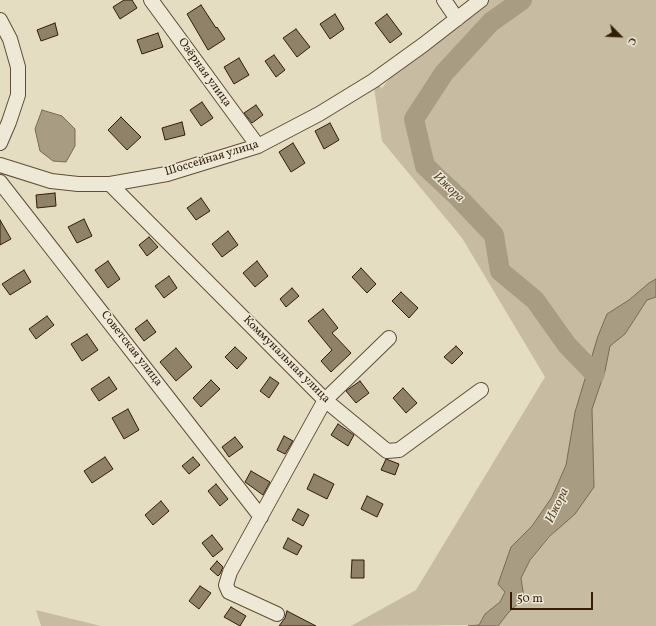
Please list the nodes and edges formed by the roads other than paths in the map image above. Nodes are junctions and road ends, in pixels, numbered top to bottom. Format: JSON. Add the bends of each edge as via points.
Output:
{"nodes":[{"id":1,"x":151,"y":0,"type":"edge"},
{"id":2,"x":444,"y":0,"type":"edge"},
{"id":3,"x":481,"y":0,"type":"edge"},
{"id":4,"x":0,"y":20,"type":"edge"},
{"id":5,"x":458,"y":20,"type":"junction"},
{"id":6,"x":0,"y":143,"type":"edge"},
{"id":7,"x":258,"y":146,"type":"junction"},
{"id":8,"x":0,"y":165,"type":"edge"},
{"id":9,"x":0,"y":182,"type":"edge"},
{"id":10,"x":110,"y":184,"type":"junction"},
{"id":11,"x":389,"y":338,"type":"dead end"},
{"id":12,"x":481,"y":390,"type":"dead end"},
{"id":13,"x":325,"y":400,"type":"junction"},
{"id":14,"x":261,"y":517,"type":"junction"},
{"id":15,"x":277,"y":614,"type":"dead end"}],
"edges":[{"from":1,"to":7,"type":"street","name":"Озёрная улица"},
{"from":2,"to":5,"type":"street"},
{"from":3,"to":5,"type":"street","name":"Шоссейная улица"},
{"from":4,"to":6,"type":"street","via":[[10,39],[18,67],[18,95]]},
{"from":5,"to":7,"type":"street","name":"Шоссейная улица","via":[[373,81],[319,114]]},
{"from":7,"to":10,"type":"street","name":"Шоссейная улица","via":[[167,174]]},
{"from":8,"to":10,"type":"street","name":"Шоссейная улица","via":[[51,181]]},
{"from":9,"to":14,"type":"street","name":"Советская улица"},
{"from":10,"to":13,"type":"street","name":"Коммунальная улица"},
{"from":11,"to":13,"type":"street"},
{"from":12,"to":13,"type":"street","name":"Коммунальная улица","via":[[399,450],[387,451]]},
{"from":13,"to":14,"type":"street"},
{"from":14,"to":15,"type":"street","via":[[230,572],[226,585],[229,592]]}]}
